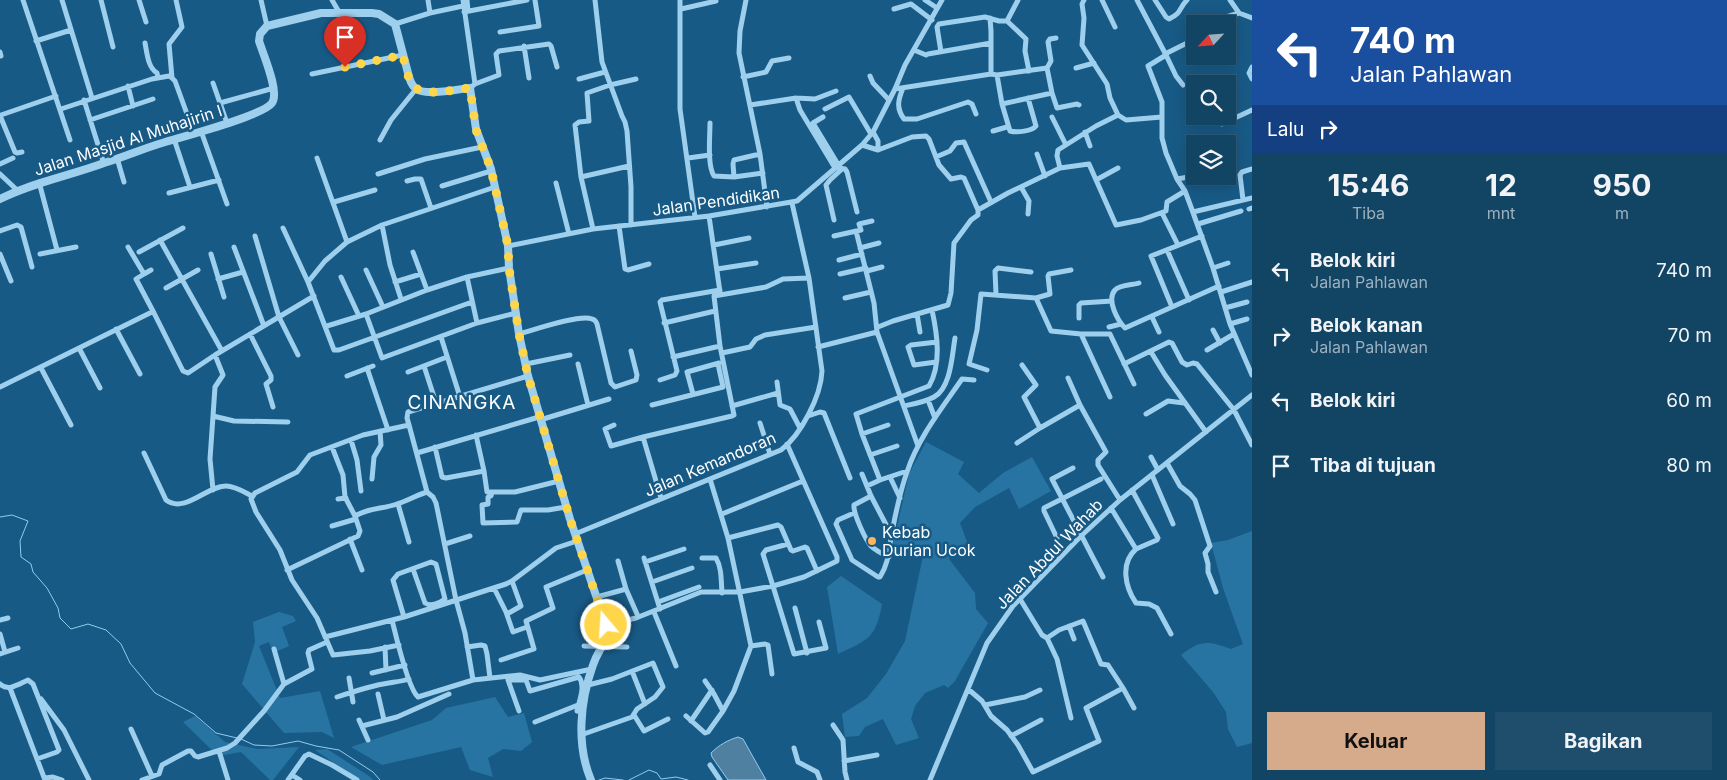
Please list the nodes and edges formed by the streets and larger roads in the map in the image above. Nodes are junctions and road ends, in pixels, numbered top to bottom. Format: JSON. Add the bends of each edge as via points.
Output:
{"nodes":[{"id":1,"x":23,"y":0,"type":"edge"},
{"id":2,"x":62,"y":0,"type":"edge"},
{"id":3,"x":101,"y":0,"type":"edge"},
{"id":4,"x":139,"y":0,"type":"edge"},
{"id":5,"x":176,"y":0,"type":"edge"},
{"id":6,"x":261,"y":0,"type":"edge"},
{"id":7,"x":332,"y":0,"type":"edge"},
{"id":8,"x":428,"y":0,"type":"edge"},
{"id":9,"x":467,"y":0,"type":"edge"},
{"id":10,"x":527,"y":0,"type":"edge"},
{"id":11,"x":535,"y":0,"type":"edge"},
{"id":12,"x":595,"y":0,"type":"edge"},
{"id":13,"x":680,"y":0,"type":"edge"},
{"id":14,"x":746,"y":0,"type":"edge"},
{"id":15,"x":925,"y":0,"type":"edge"},
{"id":16,"x":942,"y":0,"type":"edge"},
{"id":17,"x":1084,"y":0,"type":"edge"},
{"id":18,"x":1102,"y":0,"type":"edge"},
{"id":19,"x":1137,"y":0,"type":"edge"},
{"id":20,"x":1156,"y":0,"type":"edge"},
{"id":21,"x":1187,"y":0,"type":"edge"},
{"id":22,"x":1230,"y":0,"type":"edge"},
{"id":23,"x":716,"y":1,"type":"edge"},
{"id":24,"x":1016,"y":1,"type":"edge"},
{"id":25,"x":465,"y":7,"type":"edge"},
{"id":26,"x":937,"y":8,"type":"junction"},
{"id":27,"x":681,"y":9,"type":"junction"},
{"id":28,"x":894,"y":9,"type":"dead end"},
{"id":29,"x":339,"y":12,"type":"junction"},
{"id":30,"x":430,"y":12,"type":"junction"},
{"id":31,"x":1238,"y":13,"type":"junction"},
{"id":32,"x":1232,"y":15,"type":"edge"},
{"id":33,"x":990,"y":18,"type":"junction"},
{"id":34,"x":1252,"y":18,"type":"edge"},
{"id":35,"x":932,"y":20,"type":"junction"},
{"id":36,"x":1007,"y":21,"type":"junction"},
{"id":37,"x":146,"y":22,"type":"dead end"},
{"id":38,"x":395,"y":24,"type":"junction"},
{"id":39,"x":267,"y":26,"type":"junction"},
{"id":40,"x":1115,"y":26,"type":"dead end"},
{"id":41,"x":70,"y":30,"type":"junction"},
{"id":42,"x":500,"y":32,"type":"dead end"},
{"id":43,"x":1056,"y":38,"type":"dead end"},
{"id":44,"x":36,"y":41,"type":"junction"},
{"id":45,"x":145,"y":43,"type":"dead end"},
{"id":46,"x":991,"y":43,"type":"junction"},
{"id":47,"x":1186,"y":43,"type":"edge"},
{"id":48,"x":524,"y":46,"type":"junction"},
{"id":49,"x":113,"y":47,"type":"dead end"},
{"id":50,"x":914,"y":50,"type":"junction"},
{"id":51,"x":941,"y":52,"type":"junction"},
{"id":52,"x":403,"y":55,"type":"junction"},
{"id":53,"x":1165,"y":55,"type":"junction"},
{"id":54,"x":788,"y":58,"type":"dead end"},
{"id":55,"x":1094,"y":63,"type":"junction"},
{"id":56,"x":557,"y":67,"type":"dead end"},
{"id":57,"x":1252,"y":67,"type":"edge"},
{"id":58,"x":1047,"y":68,"type":"junction"},
{"id":59,"x":1076,"y":68,"type":"dead end"},
{"id":60,"x":1029,"y":71,"type":"junction"},
{"id":61,"x":605,"y":72,"type":"junction"},
{"id":62,"x":312,"y":74,"type":"dead end"},
{"id":63,"x":994,"y":75,"type":"junction"},
{"id":64,"x":870,"y":76,"type":"dead end"},
{"id":65,"x":743,"y":77,"type":"junction"},
{"id":66,"x":158,"y":78,"type":"junction"},
{"id":67,"x":172,"y":78,"type":"junction"},
{"id":68,"x":529,"y":78,"type":"dead end"},
{"id":69,"x":579,"y":79,"type":"dead end"},
{"id":70,"x":636,"y":79,"type":"dead end"},
{"id":71,"x":1252,"y":80,"type":"edge"},
{"id":72,"x":213,"y":83,"type":"dead end"},
{"id":73,"x":610,"y":85,"type":"junction"},
{"id":74,"x":128,"y":86,"type":"junction"},
{"id":75,"x":472,"y":86,"type":"junction"},
{"id":76,"x":1183,"y":86,"type":"dead end"},
{"id":77,"x":274,"y":88,"type":"junction"},
{"id":78,"x":903,"y":88,"type":"junction"},
{"id":79,"x":416,"y":89,"type":"junction"},
{"id":80,"x":895,"y":89,"type":"junction"},
{"id":81,"x":836,"y":90,"type":"dead end"},
{"id":82,"x":1052,"y":93,"type":"junction"},
{"id":83,"x":56,"y":96,"type":"junction"},
{"id":84,"x":92,"y":98,"type":"junction"},
{"id":85,"x":796,"y":98,"type":"junction"},
{"id":86,"x":1028,"y":98,"type":"junction"},
{"id":87,"x":153,"y":99,"type":"dead end"},
{"id":88,"x":84,"y":100,"type":"junction"},
{"id":89,"x":889,"y":100,"type":"junction"},
{"id":90,"x":220,"y":104,"type":"junction"},
{"id":91,"x":1002,"y":104,"type":"junction"},
{"id":92,"x":750,"y":105,"type":"junction"},
{"id":93,"x":1079,"y":105,"type":"dead end"},
{"id":94,"x":133,"y":106,"type":"junction"},
{"id":95,"x":61,"y":109,"type":"junction"},
{"id":96,"x":824,"y":109,"type":"dead end"},
{"id":97,"x":1252,"y":110,"type":"edge"},
{"id":98,"x":976,"y":114,"type":"dead end"},
{"id":99,"x":1118,"y":115,"type":"junction"},
{"id":100,"x":1052,"y":116,"type":"dead end"},
{"id":101,"x":822,"y":117,"type":"dead end"},
{"id":102,"x":1162,"y":117,"type":"junction"},
{"id":103,"x":1236,"y":117,"type":"edge"},
{"id":104,"x":90,"y":120,"type":"junction"},
{"id":105,"x":227,"y":123,"type":"junction"},
{"id":106,"x":710,"y":123,"type":"dead end"},
{"id":107,"x":1007,"y":127,"type":"junction"},
{"id":108,"x":201,"y":131,"type":"junction"},
{"id":109,"x":993,"y":131,"type":"dead end"},
{"id":110,"x":1085,"y":132,"type":"junction"},
{"id":111,"x":872,"y":133,"type":"junction"},
{"id":112,"x":192,"y":134,"type":"junction"},
{"id":113,"x":174,"y":139,"type":"junction"},
{"id":114,"x":70,"y":140,"type":"dead end"},
{"id":115,"x":380,"y":140,"type":"dead end"},
{"id":116,"x":1066,"y":145,"type":"junction"},
{"id":117,"x":859,"y":146,"type":"junction"},
{"id":118,"x":1090,"y":146,"type":"dead end"},
{"id":119,"x":482,"y":147,"type":"junction"},
{"id":120,"x":878,"y":150,"type":"junction"},
{"id":121,"x":22,"y":152,"type":"dead end"},
{"id":122,"x":760,"y":154,"type":"junction"},
{"id":123,"x":1037,"y":154,"type":"dead end"},
{"id":124,"x":710,"y":155,"type":"junction"},
{"id":125,"x":936,"y":157,"type":"junction"},
{"id":126,"x":13,"y":158,"type":"dead end"},
{"id":127,"x":117,"y":158,"type":"junction"},
{"id":128,"x":317,"y":158,"type":"dead end"},
{"id":129,"x":688,"y":158,"type":"junction"},
{"id":130,"x":0,"y":164,"type":"edge"},
{"id":131,"x":104,"y":164,"type":"junction"},
{"id":132,"x":629,"y":166,"type":"junction"},
{"id":133,"x":838,"y":168,"type":"junction"},
{"id":134,"x":1060,"y":168,"type":"junction"},
{"id":135,"x":1118,"y":168,"type":"dead end"},
{"id":136,"x":1252,"y":169,"type":"edge"},
{"id":137,"x":491,"y":171,"type":"junction"},
{"id":138,"x":0,"y":174,"type":"edge"},
{"id":139,"x":378,"y":174,"type":"dead end"},
{"id":140,"x":763,"y":174,"type":"junction"},
{"id":141,"x":1045,"y":176,"type":"junction"},
{"id":142,"x":581,"y":177,"type":"junction"},
{"id":143,"x":734,"y":177,"type":"junction"},
{"id":144,"x":1186,"y":177,"type":"edge"},
{"id":145,"x":1176,"y":179,"type":"junction"},
{"id":146,"x":219,"y":180,"type":"junction"},
{"id":147,"x":1096,"y":180,"type":"junction"},
{"id":148,"x":407,"y":181,"type":"dead end"},
{"id":149,"x":39,"y":182,"type":"junction"},
{"id":150,"x":124,"y":182,"type":"dead end"},
{"id":151,"x":556,"y":183,"type":"dead end"},
{"id":152,"x":442,"y":186,"type":"dead end"},
{"id":153,"x":495,"y":187,"type":"junction"},
{"id":154,"x":190,"y":188,"type":"junction"},
{"id":155,"x":1021,"y":188,"type":"junction"},
{"id":156,"x":17,"y":190,"type":"junction"},
{"id":157,"x":375,"y":190,"type":"dead end"},
{"id":158,"x":1185,"y":191,"type":"junction"},
{"id":159,"x":169,"y":193,"type":"dead end"},
{"id":160,"x":1252,"y":198,"type":"edge"},
{"id":161,"x":0,"y":199,"type":"edge"},
{"id":162,"x":1243,"y":200,"type":"junction"},
{"id":163,"x":334,"y":202,"type":"junction"},
{"id":164,"x":991,"y":202,"type":"junction"},
{"id":165,"x":792,"y":203,"type":"junction"},
{"id":166,"x":227,"y":204,"type":"dead end"},
{"id":167,"x":767,"y":207,"type":"junction"},
{"id":168,"x":431,"y":208,"type":"junction"},
{"id":169,"x":978,"y":210,"type":"junction"},
{"id":170,"x":1241,"y":211,"type":"dead end"},
{"id":171,"x":857,"y":212,"type":"dead end"},
{"id":172,"x":1193,"y":212,"type":"junction"},
{"id":173,"x":1162,"y":213,"type":"junction"},
{"id":174,"x":1028,"y":214,"type":"dead end"},
{"id":175,"x":709,"y":216,"type":"junction"},
{"id":176,"x":695,"y":217,"type":"junction"},
{"id":177,"x":834,"y":220,"type":"dead end"},
{"id":178,"x":872,"y":221,"type":"dead end"},
{"id":179,"x":1198,"y":224,"type":"junction"},
{"id":180,"x":382,"y":225,"type":"junction"},
{"id":181,"x":631,"y":225,"type":"junction"},
{"id":182,"x":619,"y":226,"type":"junction"},
{"id":183,"x":183,"y":228,"type":"dead end"},
{"id":184,"x":284,"y":228,"type":"dead end"},
{"id":185,"x":594,"y":229,"type":"junction"},
{"id":186,"x":0,"y":231,"type":"edge"},
{"id":187,"x":856,"y":231,"type":"junction"},
{"id":188,"x":569,"y":234,"type":"junction"},
{"id":189,"x":255,"y":236,"type":"dead end"},
{"id":190,"x":834,"y":236,"type":"dead end"},
{"id":191,"x":1202,"y":236,"type":"junction"},
{"id":192,"x":749,"y":238,"type":"dead end"},
{"id":193,"x":160,"y":240,"type":"junction"},
{"id":194,"x":347,"y":242,"type":"junction"},
{"id":195,"x":879,"y":243,"type":"dead end"},
{"id":196,"x":714,"y":245,"type":"junction"},
{"id":197,"x":1178,"y":245,"type":"junction"},
{"id":198,"x":508,"y":246,"type":"junction"},
{"id":199,"x":76,"y":247,"type":"dead end"},
{"id":200,"x":128,"y":247,"type":"dead end"},
{"id":201,"x":234,"y":247,"type":"dead end"},
{"id":202,"x":57,"y":250,"type":"junction"},
{"id":203,"x":1166,"y":250,"type":"junction"},
{"id":204,"x":861,"y":251,"type":"junction"},
{"id":205,"x":140,"y":252,"type":"dead end"},
{"id":206,"x":413,"y":252,"type":"dead end"},
{"id":207,"x":0,"y":254,"type":"edge"},
{"id":208,"x":40,"y":254,"type":"dead end"},
{"id":209,"x":211,"y":254,"type":"dead end"},
{"id":210,"x":840,"y":260,"type":"dead end"},
{"id":211,"x":756,"y":263,"type":"dead end"},
{"id":212,"x":1228,"y":263,"type":"dead end"},
{"id":213,"x":649,"y":264,"type":"dead end"},
{"id":214,"x":32,"y":267,"type":"dead end"},
{"id":215,"x":882,"y":267,"type":"dead end"},
{"id":216,"x":509,"y":268,"type":"junction"},
{"id":217,"x":1213,"y":268,"type":"junction"},
{"id":218,"x":717,"y":269,"type":"junction"},
{"id":219,"x":866,"y":269,"type":"junction"},
{"id":220,"x":151,"y":270,"type":"dead end"},
{"id":221,"x":198,"y":270,"type":"dead end"},
{"id":222,"x":366,"y":270,"type":"dead end"},
{"id":223,"x":1071,"y":270,"type":"dead end"},
{"id":224,"x":244,"y":272,"type":"junction"},
{"id":225,"x":1031,"y":272,"type":"dead end"},
{"id":226,"x":144,"y":274,"type":"junction"},
{"id":227,"x":421,"y":274,"type":"junction"},
{"id":228,"x":840,"y":274,"type":"dead end"},
{"id":229,"x":340,"y":277,"type":"dead end"},
{"id":230,"x":467,"y":277,"type":"junction"},
{"id":231,"x":809,"y":278,"type":"junction"},
{"id":232,"x":181,"y":279,"type":"junction"},
{"id":233,"x":218,"y":279,"type":"junction"},
{"id":234,"x":11,"y":281,"type":"dead end"},
{"id":235,"x":308,"y":282,"type":"junction"},
{"id":236,"x":396,"y":282,"type":"junction"},
{"id":237,"x":1252,"y":282,"type":"edge"},
{"id":238,"x":1139,"y":283,"type":"dead end"},
{"id":239,"x":1219,"y":286,"type":"junction"},
{"id":240,"x":166,"y":288,"type":"dead end"},
{"id":241,"x":428,"y":290,"type":"junction"},
{"id":242,"x":720,"y":292,"type":"junction"},
{"id":243,"x":871,"y":292,"type":"junction"},
{"id":244,"x":1221,"y":292,"type":"junction"},
{"id":245,"x":996,"y":294,"type":"junction"},
{"id":246,"x":314,"y":296,"type":"junction"},
{"id":247,"x":224,"y":297,"type":"dead end"},
{"id":248,"x":845,"y":298,"type":"dead end"},
{"id":249,"x":1036,"y":298,"type":"junction"},
{"id":250,"x":401,"y":300,"type":"junction"},
{"id":251,"x":1189,"y":300,"type":"junction"},
{"id":252,"x":472,"y":302,"type":"junction"},
{"id":253,"x":1112,"y":302,"type":"junction"},
{"id":254,"x":1246,"y":302,"type":"dead end"},
{"id":255,"x":383,"y":307,"type":"junction"},
{"id":256,"x":1172,"y":307,"type":"junction"},
{"id":257,"x":1225,"y":308,"type":"junction"},
{"id":258,"x":932,"y":310,"type":"junction"},
{"id":259,"x":715,"y":312,"type":"junction"},
{"id":260,"x":154,"y":313,"type":"junction"},
{"id":261,"x":516,"y":313,"type":"junction"},
{"id":262,"x":366,"y":314,"type":"junction"},
{"id":263,"x":918,"y":314,"type":"junction"},
{"id":264,"x":359,"y":316,"type":"junction"},
{"id":265,"x":279,"y":317,"type":"junction"},
{"id":266,"x":1152,"y":317,"type":"junction"},
{"id":267,"x":1079,"y":318,"type":"dead end"},
{"id":268,"x":1247,"y":319,"type":"dead end"},
{"id":269,"x":478,"y":323,"type":"junction"},
{"id":270,"x":664,"y":323,"type":"junction"},
{"id":271,"x":1121,"y":324,"type":"junction"},
{"id":272,"x":1230,"y":324,"type":"junction"},
{"id":273,"x":264,"y":326,"type":"junction"},
{"id":274,"x":327,"y":326,"type":"junction"},
{"id":275,"x":1109,"y":326,"type":"dead end"},
{"id":276,"x":816,"y":327,"type":"junction"},
{"id":277,"x":116,"y":329,"type":"junction"},
{"id":278,"x":878,"y":330,"type":"junction"},
{"id":279,"x":1213,"y":330,"type":"dead end"},
{"id":280,"x":920,"y":332,"type":"dead end"},
{"id":281,"x":1159,"y":332,"type":"dead end"},
{"id":282,"x":250,"y":334,"type":"junction"},
{"id":283,"x":519,"y":334,"type":"junction"},
{"id":284,"x":1081,"y":334,"type":"junction"},
{"id":285,"x":1234,"y":334,"type":"junction"},
{"id":286,"x":441,"y":337,"type":"junction"},
{"id":287,"x":374,"y":338,"type":"junction"},
{"id":288,"x":955,"y":338,"type":"dead end"},
{"id":289,"x":937,"y":342,"type":"junction"},
{"id":290,"x":1220,"y":343,"type":"junction"},
{"id":291,"x":720,"y":346,"type":"junction"},
{"id":292,"x":818,"y":347,"type":"junction"},
{"id":293,"x":79,"y":348,"type":"junction"},
{"id":294,"x":1207,"y":350,"type":"dead end"},
{"id":295,"x":222,"y":351,"type":"junction"},
{"id":296,"x":630,"y":351,"type":"dead end"},
{"id":297,"x":1151,"y":352,"type":"junction"},
{"id":298,"x":722,"y":354,"type":"junction"},
{"id":299,"x":215,"y":355,"type":"junction"},
{"id":300,"x":298,"y":355,"type":"dead end"},
{"id":301,"x":570,"y":355,"type":"dead end"},
{"id":302,"x":673,"y":357,"type":"junction"},
{"id":303,"x":447,"y":358,"type":"junction"},
{"id":304,"x":936,"y":362,"type":"junction"},
{"id":305,"x":721,"y":363,"type":"junction"},
{"id":306,"x":526,"y":364,"type":"junction"},
{"id":307,"x":578,"y":364,"type":"dead end"},
{"id":308,"x":1124,"y":364,"type":"junction"},
{"id":309,"x":1022,"y":365,"type":"dead end"},
{"id":310,"x":424,"y":366,"type":"junction"},
{"id":311,"x":41,"y":368,"type":"junction"},
{"id":312,"x":987,"y":370,"type":"dead end"},
{"id":313,"x":408,"y":372,"type":"dead end"},
{"id":314,"x":140,"y":374,"type":"dead end"},
{"id":315,"x":1252,"y":375,"type":"edge"},
{"id":316,"x":347,"y":376,"type":"dead end"},
{"id":317,"x":528,"y":376,"type":"junction"},
{"id":318,"x":948,"y":378,"type":"junction"},
{"id":319,"x":1068,"y":378,"type":"dead end"},
{"id":320,"x":660,"y":380,"type":"dead end"},
{"id":321,"x":974,"y":380,"type":"dead end"},
{"id":322,"x":776,"y":382,"type":"dead end"},
{"id":323,"x":959,"y":384,"type":"junction"},
{"id":324,"x":1134,"y":384,"type":"dead end"},
{"id":325,"x":0,"y":388,"type":"edge"},
{"id":326,"x":100,"y":388,"type":"dead end"},
{"id":327,"x":778,"y":393,"type":"junction"},
{"id":328,"x":693,"y":394,"type":"junction"},
{"id":329,"x":1252,"y":395,"type":"edge"},
{"id":330,"x":901,"y":396,"type":"junction"},
{"id":331,"x":460,"y":397,"type":"junction"},
{"id":332,"x":1110,"y":397,"type":"dead end"},
{"id":333,"x":609,"y":399,"type":"dead end"},
{"id":334,"x":928,"y":400,"type":"junction"},
{"id":335,"x":436,"y":403,"type":"junction"},
{"id":336,"x":1184,"y":403,"type":"junction"},
{"id":337,"x":588,"y":405,"type":"junction"},
{"id":338,"x":652,"y":405,"type":"dead end"},
{"id":339,"x":1080,"y":405,"type":"junction"},
{"id":340,"x":732,"y":406,"type":"junction"},
{"id":341,"x":904,"y":406,"type":"junction"},
{"id":342,"x":273,"y":407,"type":"dead end"},
{"id":343,"x":1234,"y":410,"type":"junction"},
{"id":344,"x":1146,"y":414,"type":"dead end"},
{"id":345,"x":213,"y":416,"type":"junction"},
{"id":346,"x":808,"y":416,"type":"junction"},
{"id":347,"x":540,"y":418,"type":"junction"},
{"id":348,"x":935,"y":418,"type":"junction"},
{"id":349,"x":288,"y":422,"type":"dead end"},
{"id":350,"x":760,"y":423,"type":"dead end"},
{"id":351,"x":71,"y":425,"type":"dead end"},
{"id":352,"x":614,"y":425,"type":"dead end"},
{"id":353,"x":888,"y":425,"type":"dead end"},
{"id":354,"x":409,"y":426,"type":"junction"},
{"id":355,"x":800,"y":428,"type":"junction"},
{"id":356,"x":1040,"y":428,"type":"junction"},
{"id":357,"x":388,"y":430,"type":"junction"},
{"id":358,"x":380,"y":431,"type":"junction"},
{"id":359,"x":1206,"y":432,"type":"junction"},
{"id":360,"x":862,"y":434,"type":"junction"},
{"id":361,"x":476,"y":435,"type":"junction"},
{"id":362,"x":643,"y":437,"type":"junction"},
{"id":363,"x":351,"y":440,"type":"junction"},
{"id":364,"x":1017,"y":443,"type":"dead end"},
{"id":365,"x":787,"y":444,"type":"junction"},
{"id":366,"x":1252,"y":445,"type":"edge"},
{"id":367,"x":897,"y":446,"type":"dead end"},
{"id":368,"x":918,"y":446,"type":"junction"},
{"id":369,"x":332,"y":447,"type":"junction"},
{"id":370,"x":435,"y":447,"type":"junction"},
{"id":371,"x":144,"y":453,"type":"dead end"},
{"id":372,"x":417,"y":453,"type":"junction"},
{"id":373,"x":770,"y":454,"type":"junction"},
{"id":374,"x":870,"y":455,"type":"junction"},
{"id":375,"x":1151,"y":457,"type":"dead end"},
{"id":376,"x":1167,"y":463,"type":"junction"},
{"id":377,"x":1073,"y":468,"type":"dead end"},
{"id":378,"x":1158,"y":470,"type":"junction"},
{"id":379,"x":484,"y":471,"type":"junction"},
{"id":380,"x":907,"y":471,"type":"junction"},
{"id":381,"x":862,"y":474,"type":"dead end"},
{"id":382,"x":1152,"y":475,"type":"junction"},
{"id":383,"x":890,"y":477,"type":"junction"},
{"id":384,"x":850,"y":478,"type":"dead end"},
{"id":385,"x":710,"y":479,"type":"junction"},
{"id":386,"x":1101,"y":479,"type":"dead end"},
{"id":387,"x":372,"y":480,"type":"dead end"},
{"id":388,"x":880,"y":480,"type":"junction"},
{"id":389,"x":559,"y":481,"type":"junction"},
{"id":390,"x":803,"y":481,"type":"junction"},
{"id":391,"x":867,"y":486,"type":"junction"},
{"id":392,"x":213,"y":490,"type":"junction"},
{"id":393,"x":1132,"y":490,"type":"junction"},
{"id":394,"x":361,"y":491,"type":"dead end"},
{"id":395,"x":427,"y":492,"type":"junction"},
{"id":396,"x":492,"y":492,"type":"junction"},
{"id":397,"x":252,"y":496,"type":"junction"},
{"id":398,"x":871,"y":496,"type":"junction"},
{"id":399,"x":346,"y":498,"type":"junction"},
{"id":400,"x":661,"y":498,"type":"junction"},
{"id":401,"x":1062,"y":498,"type":"junction"},
{"id":402,"x":338,"y":499,"type":"dead end"},
{"id":403,"x":900,"y":499,"type":"junction"},
{"id":404,"x":1120,"y":500,"type":"junction"},
{"id":405,"x":398,"y":504,"type":"junction"},
{"id":406,"x":566,"y":507,"type":"junction"},
{"id":407,"x":1111,"y":508,"type":"junction"},
{"id":408,"x":854,"y":512,"type":"junction"},
{"id":409,"x":722,"y":514,"type":"junction"},
{"id":410,"x":356,"y":517,"type":"junction"},
{"id":411,"x":1173,"y":524,"type":"dead end"},
{"id":412,"x":332,"y":526,"type":"dead end"},
{"id":413,"x":892,"y":534,"type":"junction"},
{"id":414,"x":470,"y":536,"type":"dead end"},
{"id":415,"x":1080,"y":536,"type":"junction"},
{"id":416,"x":576,"y":537,"type":"junction"},
{"id":417,"x":728,"y":538,"type":"junction"},
{"id":418,"x":1057,"y":538,"type":"dead end"},
{"id":419,"x":350,"y":539,"type":"junction"},
{"id":420,"x":409,"y":542,"type":"dead end"},
{"id":421,"x":445,"y":544,"type":"junction"},
{"id":422,"x":788,"y":544,"type":"junction"},
{"id":423,"x":684,"y":548,"type":"dead end"},
{"id":424,"x":1136,"y":549,"type":"junction"},
{"id":425,"x":889,"y":557,"type":"junction"},
{"id":426,"x":702,"y":558,"type":"dead end"},
{"id":427,"x":618,"y":561,"type":"dead end"},
{"id":428,"x":692,"y":568,"type":"dead end"},
{"id":429,"x":413,"y":569,"type":"junction"},
{"id":430,"x":287,"y":570,"type":"junction"},
{"id":431,"x":362,"y":570,"type":"dead end"},
{"id":432,"x":587,"y":570,"type":"junction"},
{"id":433,"x":817,"y":572,"type":"junction"},
{"id":434,"x":1103,"y":577,"type":"dead end"},
{"id":435,"x":512,"y":581,"type":"junction"},
{"id":436,"x":652,"y":582,"type":"junction"},
{"id":437,"x":773,"y":586,"type":"junction"},
{"id":438,"x":699,"y":587,"type":"dead end"},
{"id":439,"x":494,"y":588,"type":"junction"},
{"id":440,"x":626,"y":590,"type":"junction"},
{"id":441,"x":740,"y":592,"type":"junction"},
{"id":442,"x":1216,"y":592,"type":"dead end"},
{"id":443,"x":722,"y":593,"type":"junction"},
{"id":444,"x":597,"y":597,"type":"junction"},
{"id":445,"x":1020,"y":599,"type":"junction"},
{"id":446,"x":456,"y":600,"type":"junction"},
{"id":447,"x":658,"y":602,"type":"junction"},
{"id":448,"x":795,"y":608,"type":"dead end"},
{"id":449,"x":660,"y":609,"type":"junction"},
{"id":450,"x":654,"y":612,"type":"junction"},
{"id":451,"x":507,"y":614,"type":"junction"},
{"id":452,"x":637,"y":614,"type":"dead end"},
{"id":453,"x":404,"y":617,"type":"junction"},
{"id":454,"x":8,"y":618,"type":"dead end"},
{"id":455,"x":0,"y":620,"type":"edge"},
{"id":456,"x":392,"y":620,"type":"junction"},
{"id":457,"x":819,"y":622,"type":"dead end"},
{"id":458,"x":606,"y":625,"type":"junction"},
{"id":459,"x":1069,"y":626,"type":"junction"},
{"id":460,"x":527,"y":627,"type":"junction"},
{"id":461,"x":0,"y":634,"type":"edge"},
{"id":462,"x":1171,"y":634,"type":"dead end"},
{"id":463,"x":1047,"y":638,"type":"junction"},
{"id":464,"x":1074,"y":639,"type":"dead end"},
{"id":465,"x":326,"y":640,"type":"junction"},
{"id":466,"x":399,"y":645,"type":"junction"},
{"id":467,"x":584,"y":646,"type":"dead end"},
{"id":468,"x":750,"y":646,"type":"junction"},
{"id":469,"x":385,"y":647,"type":"junction"},
{"id":470,"x":467,"y":647,"type":"junction"},
{"id":471,"x":602,"y":647,"type":"junction"},
{"id":472,"x":627,"y":647,"type":"dead end"},
{"id":473,"x":18,"y":648,"type":"dead end"},
{"id":474,"x":274,"y":649,"type":"dead end"},
{"id":475,"x":2,"y":653,"type":"edge"},
{"id":476,"x":807,"y":653,"type":"junction"},
{"id":477,"x":501,"y":660,"type":"dead end"},
{"id":478,"x":405,"y":665,"type":"junction"},
{"id":479,"x":676,"y":666,"type":"dead end"},
{"id":480,"x":592,"y":669,"type":"junction"},
{"id":481,"x":386,"y":670,"type":"junction"},
{"id":482,"x":632,"y":671,"type":"junction"},
{"id":483,"x":372,"y":672,"type":"dead end"},
{"id":484,"x":772,"y":674,"type":"dead end"},
{"id":485,"x":349,"y":678,"type":"dead end"},
{"id":486,"x":490,"y":678,"type":"junction"},
{"id":487,"x":410,"y":679,"type":"junction"},
{"id":488,"x":473,"y":680,"type":"junction"},
{"id":489,"x":705,"y":680,"type":"dead end"},
{"id":490,"x":0,"y":684,"type":"edge"},
{"id":491,"x":284,"y":684,"type":"junction"},
{"id":492,"x":588,"y":685,"type":"junction"},
{"id":493,"x":10,"y":688,"type":"junction"},
{"id":494,"x":1123,"y":688,"type":"junction"},
{"id":495,"x":968,"y":689,"type":"junction"},
{"id":496,"x":712,"y":690,"type":"junction"},
{"id":497,"x":1040,"y":690,"type":"dead end"},
{"id":498,"x":351,"y":692,"type":"junction"},
{"id":499,"x":446,"y":693,"type":"junction"},
{"id":500,"x":378,"y":694,"type":"dead end"},
{"id":501,"x":38,"y":695,"type":"junction"},
{"id":502,"x":337,"y":697,"type":"dead end"},
{"id":503,"x":353,"y":702,"type":"dead end"},
{"id":504,"x":644,"y":704,"type":"junction"},
{"id":505,"x":985,"y":704,"type":"junction"},
{"id":506,"x":580,"y":708,"type":"junction"},
{"id":507,"x":1134,"y":708,"type":"dead end"},
{"id":508,"x":723,"y":711,"type":"junction"},
{"id":509,"x":519,"y":712,"type":"dead end"},
{"id":510,"x":634,"y":715,"type":"junction"},
{"id":511,"x":686,"y":716,"type":"dead end"},
{"id":512,"x":1071,"y":718,"type":"dead end"},
{"id":513,"x":668,"y":719,"type":"dead end"},
{"id":514,"x":359,"y":720,"type":"dead end"},
{"id":515,"x":384,"y":720,"type":"junction"},
{"id":516,"x":1041,"y":720,"type":"dead end"},
{"id":517,"x":691,"y":721,"type":"junction"},
{"id":518,"x":535,"y":722,"type":"dead end"},
{"id":519,"x":833,"y":725,"type":"dead end"},
{"id":520,"x":362,"y":726,"type":"junction"},
{"id":521,"x":131,"y":729,"type":"dead end"},
{"id":522,"x":581,"y":735,"type":"junction"},
{"id":523,"x":1011,"y":736,"type":"junction"},
{"id":524,"x":368,"y":740,"type":"dead end"},
{"id":525,"x":794,"y":748,"type":"dead end"},
{"id":526,"x":219,"y":750,"type":"junction"},
{"id":527,"x":877,"y":754,"type":"dead end"},
{"id":528,"x":37,"y":759,"type":"junction"},
{"id":529,"x":844,"y":761,"type":"junction"},
{"id":530,"x":710,"y":765,"type":"dead end"},
{"id":531,"x":292,"y":775,"type":"junction"},
{"id":532,"x":152,"y":776,"type":"junction"},
{"id":533,"x":160,"y":777,"type":"edge"},
{"id":534,"x":45,"y":779,"type":"edge"},
{"id":535,"x":591,"y":779,"type":"edge"},
{"id":536,"x":62,"y":780,"type":"edge"},
{"id":537,"x":89,"y":780,"type":"edge"},
{"id":538,"x":142,"y":780,"type":"edge"},
{"id":539,"x":228,"y":780,"type":"edge"},
{"id":540,"x":288,"y":780,"type":"edge"},
{"id":541,"x":300,"y":780,"type":"edge"},
{"id":542,"x":357,"y":780,"type":"edge"},
{"id":543,"x":720,"y":780,"type":"edge"},
{"id":544,"x":820,"y":780,"type":"edge"},
{"id":545,"x":847,"y":780,"type":"edge"},
{"id":546,"x":930,"y":780,"type":"edge"}],
"edges":[{"from":1,"to":44,"type":"street"},
{"from":2,"to":41,"type":"street"},
{"from":3,"to":49,"type":"street"},
{"from":4,"to":37,"type":"street"},
{"from":5,"to":67,"type":"street","via":[[182,27],[169,44]]},
{"from":6,"to":39,"type":"street"},
{"from":7,"to":29,"type":"street"},
{"from":8,"to":30,"type":"street"},
{"from":9,"to":25,"type":"street"},
{"from":10,"to":25,"type":"street"},
{"from":11,"to":42,"type":"street","via":[[539,26]]},
{"from":12,"to":61,"type":"street"},
{"from":13,"to":27,"type":"street"},
{"from":14,"to":65,"type":"street","via":[[738,47]]},
{"from":15,"to":26,"type":"street"},
{"from":16,"to":26,"type":"street","name":"Jalan Pendidikan"},
{"from":17,"to":55,"type":"street","via":[[1082,42]]},
{"from":18,"to":40,"type":"street"},
{"from":19,"to":53,"type":"street"},
{"from":20,"to":21,"type":"street","via":[[1169,19]]},
{"from":22,"to":31,"type":"street"},
{"from":23,"to":27,"type":"street"},
{"from":24,"to":36,"type":"street"},
{"from":25,"to":30,"type":"street"},
{"from":25,"to":75,"type":"street"},
{"from":26,"to":35,"type":"street","name":"Jalan Pendidikan"},
{"from":27,"to":129,"type":"street","via":[[680,109]]},
{"from":28,"to":35,"type":"street","via":[[911,4]]},
{"from":29,"to":38,"type":"street","via":[[372,13]]},
{"from":29,"to":39,"type":"street"},
{"from":30,"to":38,"type":"street"},
{"from":31,"to":32,"type":"street"},
{"from":31,"to":34,"type":"street"},
{"from":33,"to":36,"type":"street"},
{"from":33,"to":46,"type":"street"},
{"from":33,"to":51,"type":"street","via":[[939,24],[936,27]]},
{"from":35,"to":50,"type":"street","name":"Jalan Pendidikan"},
{"from":36,"to":60,"type":"street","via":[[1026,39]]},
{"from":38,"to":52,"type":"street"},
{"from":39,"to":77,"type":"street","via":[[259,41]]},
{"from":41,"to":44,"type":"street"},
{"from":41,"to":84,"type":"street"},
{"from":43,"to":58,"type":"street","via":[[1049,40],[1051,61]]},
{"from":44,"to":83,"type":"street"},
{"from":45,"to":66,"type":"street","via":[[150,64]]},
{"from":46,"to":51,"type":"street"},
{"from":46,"to":63,"type":"street"},
{"from":47,"to":53,"type":"street"},
{"from":48,"to":56,"type":"street","via":[[550,44]]},
{"from":48,"to":68,"type":"street"},
{"from":48,"to":75,"type":"street","via":[[499,51],[496,54],[499,75]]},
{"from":50,"to":51,"type":"street","via":[[927,55]]},
{"from":50,"to":80,"type":"street","name":"Jalan Pendidikan"},
{"from":52,"to":62,"type":"street"},
{"from":52,"to":79,"type":"street","via":[[410,81]]},
{"from":53,"to":76,"type":"street"},
{"from":53,"to":102,"type":"street","via":[[1148,66],[1161,97]]},
{"from":54,"to":65,"type":"street","via":[[772,61],[766,72]]},
{"from":55,"to":59,"type":"street"},
{"from":55,"to":99,"type":"street","via":[[1107,84]]},
{"from":57,"to":71,"type":"street","via":[[1249,73]]},
{"from":58,"to":60,"type":"street"},
{"from":58,"to":82,"type":"street"},
{"from":60,"to":63,"type":"street"},
{"from":61,"to":69,"type":"street"},
{"from":61,"to":73,"type":"street"},
{"from":63,"to":78,"type":"street"},
{"from":63,"to":91,"type":"street"},
{"from":64,"to":89,"type":"street"},
{"from":65,"to":92,"type":"street"},
{"from":66,"to":67,"type":"street"},
{"from":66,"to":74,"type":"street"},
{"from":67,"to":112,"type":"street"},
{"from":70,"to":73,"type":"street"},
{"from":72,"to":90,"type":"street"},
{"from":73,"to":132,"type":"street","via":[[625,122]]},
{"from":73,"to":142,"type":"street","via":[[587,92],[589,121],[575,125]]},
{"from":74,"to":84,"type":"street"},
{"from":74,"to":94,"type":"street"},
{"from":75,"to":79,"type":"street","via":[[427,92]]},
{"from":75,"to":119,"type":"street","via":[[476,130]]},
{"from":77,"to":90,"type":"street"},
{"from":77,"to":105,"type":"street","name":"Jalan Masjid Al Muhajirin I","via":[[274,99],[266,110]]},
{"from":78,"to":80,"type":"street"},
{"from":78,"to":98,"type":"street","via":[[898,108],[904,119],[916,119],[968,102]]},
{"from":79,"to":115,"type":"street","via":[[391,120]]},
{"from":80,"to":89,"type":"street","name":"Jalan Pendidikan"},
{"from":81,"to":85,"type":"street","via":[[815,99]]},
{"from":82,"to":86,"type":"street"},
{"from":82,"to":93,"type":"street","via":[[1057,108]]},
{"from":83,"to":95,"type":"street"},
{"from":83,"to":121,"type":"street","via":[[1,115],[15,152]]},
{"from":84,"to":88,"type":"street"},
{"from":85,"to":92,"type":"street"},
{"from":85,"to":133,"type":"street","via":[[800,110]]},
{"from":86,"to":91,"type":"street"},
{"from":86,"to":107,"type":"street","via":[[1035,128],[1010,132]]},
{"from":87,"to":94,"type":"street"},
{"from":88,"to":95,"type":"street"},
{"from":88,"to":104,"type":"street"},
{"from":89,"to":111,"type":"street","name":"Jalan Pendidikan"},
{"from":90,"to":105,"type":"street"},
{"from":91,"to":107,"type":"street"},
{"from":92,"to":122,"type":"street"},
{"from":94,"to":104,"type":"street"},
{"from":95,"to":114,"type":"street"},
{"from":96,"to":111,"type":"street","via":[[849,96]]},
{"from":97,"to":103,"type":"street"},
{"from":99,"to":102,"type":"street","via":[[1126,120]]},
{"from":99,"to":110,"type":"street"},
{"from":100,"to":116,"type":"street"},
{"from":101,"to":133,"type":"street","via":[[812,123]]},
{"from":102,"to":145,"type":"street","via":[[1162,138]]},
{"from":104,"to":131,"type":"street"},
{"from":105,"to":108,"type":"street","name":"Jalan Masjid Al Muhajirin I"},
{"from":106,"to":124,"type":"street"},
{"from":107,"to":109,"type":"street"},
{"from":108,"to":112,"type":"street","name":"Jalan Masjid Al Muhajirin I"},
{"from":108,"to":146,"type":"street"},
{"from":110,"to":116,"type":"street"},
{"from":110,"to":118,"type":"street"},
{"from":111,"to":117,"type":"street","name":"Jalan Pendidikan"},
{"from":111,"to":120,"type":"street","via":[[878,141]]},
{"from":112,"to":113,"type":"street","name":"Jalan Masjid Al Muhajirin I"},
{"from":113,"to":127,"type":"street","name":"Jalan Masjid Al Muhajirin I"},
{"from":113,"to":154,"type":"street"},
{"from":116,"to":134,"type":"street","via":[[1056,153]]},
{"from":117,"to":120,"type":"street"},
{"from":117,"to":133,"type":"street","name":"Jalan Pendidikan"},
{"from":119,"to":137,"type":"street"},
{"from":119,"to":139,"type":"street","via":[[425,159]]},
{"from":120,"to":125,"type":"street","via":[[921,135],[929,139]]},
{"from":122,"to":140,"type":"street"},
{"from":122,"to":143,"type":"street","via":[[734,160]]},
{"from":123,"to":141,"type":"street"},
{"from":124,"to":129,"type":"street"},
{"from":124,"to":143,"type":"street","via":[[714,176]]},
{"from":125,"to":164,"type":"street","via":[[950,151],[956,143],[964,142]]},
{"from":125,"to":169,"type":"street","via":[[950,179],[964,178]]},
{"from":126,"to":130,"type":"street"},
{"from":127,"to":131,"type":"street","name":"Jalan Masjid Al Muhajirin I"},
{"from":127,"to":150,"type":"street"},
{"from":128,"to":163,"type":"street"},
{"from":129,"to":176,"type":"street"},
{"from":131,"to":149,"type":"street","name":"Jalan Masjid Al Muhajirin I"},
{"from":132,"to":142,"type":"street"},
{"from":132,"to":181,"type":"street"},
{"from":133,"to":165,"type":"street","name":"Jalan Pendidikan"},
{"from":133,"to":171,"type":"street","via":[[847,172]]},
{"from":133,"to":177,"type":"street","via":[[826,186]]},
{"from":134,"to":141,"type":"street"},
{"from":134,"to":147,"type":"street","via":[[1089,164]]},
{"from":135,"to":147,"type":"street"},
{"from":136,"to":162,"type":"street","via":[[1240,175]]},
{"from":137,"to":152,"type":"street"},
{"from":137,"to":153,"type":"street"},
{"from":138,"to":156,"type":"street"},
{"from":140,"to":143,"type":"street"},
{"from":140,"to":167,"type":"street"},
{"from":141,"to":155,"type":"street"},
{"from":142,"to":185,"type":"street"},
{"from":144,"to":145,"type":"street"},
{"from":145,"to":158,"type":"street"},
{"from":146,"to":154,"type":"street"},
{"from":146,"to":166,"type":"street"},
{"from":147,"to":173,"type":"street","via":[[1116,225]]},
{"from":148,"to":168,"type":"street","via":[[421,179]]},
{"from":149,"to":156,"type":"street","name":"Jalan Masjid Al Muhajirin I"},
{"from":149,"to":202,"type":"street"},
{"from":151,"to":188,"type":"street"},
{"from":153,"to":168,"type":"street"},
{"from":153,"to":198,"type":"street"},
{"from":154,"to":159,"type":"street"},
{"from":155,"to":164,"type":"street"},
{"from":155,"to":174,"type":"street","via":[[1029,201]]},
{"from":156,"to":161,"type":"street","name":"Jalan Masjid Al Muhajirin I"},
{"from":157,"to":163,"type":"street"},
{"from":158,"to":172,"type":"street"},
{"from":158,"to":173,"type":"street","via":[[1168,200],[1167,211]]},
{"from":160,"to":162,"type":"street"},
{"from":162,"to":172,"type":"street"},
{"from":163,"to":194,"type":"street"},
{"from":164,"to":169,"type":"street"},
{"from":165,"to":167,"type":"street","name":"Jalan Pendidikan"},
{"from":165,"to":231,"type":"street","name":"Jalan Kemandoran"},
{"from":167,"to":175,"type":"street","name":"Jalan Pendidikan"},
{"from":168,"to":180,"type":"street"},
{"from":169,"to":258,"type":"street","via":[[978,215],[954,243],[948,305]]},
{"from":170,"to":179,"type":"street"},
{"from":172,"to":179,"type":"street"},
{"from":173,"to":197,"type":"street"},
{"from":175,"to":176,"type":"street","name":"Jalan Pendidikan"},
{"from":175,"to":196,"type":"street"},
{"from":176,"to":181,"type":"street","name":"Jalan Pendidikan"},
{"from":178,"to":187,"type":"street","via":[[859,224],[861,230]]},
{"from":179,"to":191,"type":"street"},
{"from":180,"to":194,"type":"street"},
{"from":180,"to":236,"type":"street"},
{"from":181,"to":182,"type":"street","name":"Jalan Pendidikan"},
{"from":182,"to":185,"type":"street","name":"Jalan Pendidikan"},
{"from":182,"to":213,"type":"street","via":[[625,269]]},
{"from":183,"to":193,"type":"street"},
{"from":184,"to":235,"type":"street"},
{"from":185,"to":188,"type":"street","name":"Jalan Pendidikan"},
{"from":186,"to":214,"type":"street","via":[[17,225],[21,227]]},
{"from":187,"to":190,"type":"street"},
{"from":187,"to":204,"type":"street"},
{"from":188,"to":198,"type":"street","name":"Jalan Pendidikan"},
{"from":189,"to":265,"type":"street"},
{"from":191,"to":197,"type":"street"},
{"from":191,"to":217,"type":"street"},
{"from":192,"to":196,"type":"street"},
{"from":193,"to":205,"type":"street"},
{"from":193,"to":232,"type":"street"},
{"from":194,"to":235,"type":"street"},
{"from":195,"to":204,"type":"street"},
{"from":196,"to":218,"type":"street"},
{"from":197,"to":203,"type":"street"},
{"from":198,"to":216,"type":"street"},
{"from":199,"to":202,"type":"street"},
{"from":200,"to":226,"type":"street"},
{"from":201,"to":224,"type":"street"},
{"from":202,"to":208,"type":"street"},
{"from":203,"to":251,"type":"street"},
{"from":203,"to":256,"type":"street","via":[[1151,258]]},
{"from":204,"to":210,"type":"street"},
{"from":204,"to":219,"type":"street"},
{"from":206,"to":227,"type":"street"},
{"from":207,"to":234,"type":"street"},
{"from":209,"to":233,"type":"street"},
{"from":211,"to":218,"type":"street"},
{"from":212,"to":217,"type":"street"},
{"from":215,"to":219,"type":"street"},
{"from":216,"to":230,"type":"street"},
{"from":216,"to":261,"type":"street"},
{"from":217,"to":239,"type":"street"},
{"from":218,"to":242,"type":"street"},
{"from":219,"to":228,"type":"street"},
{"from":219,"to":243,"type":"street"},
{"from":220,"to":226,"type":"street"},
{"from":221,"to":232,"type":"street"},
{"from":222,"to":255,"type":"street"},
{"from":223,"to":249,"type":"street","via":[[1049,274],[1050,294]]},
{"from":224,"to":233,"type":"street"},
{"from":224,"to":273,"type":"street"},
{"from":225,"to":245,"type":"street","via":[[998,268]]},
{"from":226,"to":260,"type":"street","via":[[136,279]]},
{"from":227,"to":236,"type":"street"},
{"from":227,"to":241,"type":"street"},
{"from":229,"to":264,"type":"street"},
{"from":230,"to":241,"type":"street"},
{"from":230,"to":252,"type":"street"},
{"from":231,"to":242,"type":"street","via":[[783,279],[766,287]]},
{"from":231,"to":276,"type":"street","name":"Jalan Kemandoran"},
{"from":232,"to":240,"type":"street"},
{"from":232,"to":295,"type":"street"},
{"from":233,"to":247,"type":"street"},
{"from":235,"to":246,"type":"street"},
{"from":236,"to":250,"type":"street"},
{"from":237,"to":244,"type":"street"},
{"from":238,"to":253,"type":"street","via":[[1116,289]]},
{"from":239,"to":244,"type":"street"},
{"from":239,"to":251,"type":"street"},
{"from":241,"to":250,"type":"street"},
{"from":242,"to":259,"type":"street","via":[[714,297]]},
{"from":242,"to":270,"type":"street","via":[[662,300]]},
{"from":243,"to":248,"type":"street"},
{"from":243,"to":278,"type":"street"},
{"from":244,"to":257,"type":"street"},
{"from":245,"to":249,"type":"street"},
{"from":245,"to":312,"type":"street","via":[[981,294],[969,364]]},
{"from":246,"to":265,"type":"street"},
{"from":246,"to":274,"type":"street"},
{"from":249,"to":284,"type":"street","via":[[1051,331]]},
{"from":250,"to":255,"type":"street"},
{"from":251,"to":256,"type":"street"},
{"from":252,"to":269,"type":"street"},
{"from":252,"to":287,"type":"street"},
{"from":253,"to":267,"type":"street","via":[[1081,303]]},
{"from":253,"to":271,"type":"street"},
{"from":254,"to":257,"type":"street"},
{"from":255,"to":262,"type":"street"},
{"from":256,"to":266,"type":"street"},
{"from":257,"to":272,"type":"street"},
{"from":258,"to":263,"type":"street"},
{"from":258,"to":289,"type":"street"},
{"from":259,"to":270,"type":"street"},
{"from":259,"to":291,"type":"street"},
{"from":260,"to":277,"type":"street"},
{"from":260,"to":299,"type":"street","via":[[185,373]]},
{"from":261,"to":269,"type":"street"},
{"from":261,"to":283,"type":"street"},
{"from":262,"to":264,"type":"street"},
{"from":262,"to":287,"type":"street"},
{"from":263,"to":278,"type":"street"},
{"from":263,"to":280,"type":"street"},
{"from":264,"to":274,"type":"street"},
{"from":265,"to":273,"type":"street"},
{"from":265,"to":300,"type":"street"},
{"from":266,"to":271,"type":"street","via":[[1126,328]]},
{"from":266,"to":281,"type":"street"},
{"from":268,"to":272,"type":"street"},
{"from":269,"to":286,"type":"street"},
{"from":270,"to":302,"type":"street"},
{"from":271,"to":275,"type":"street"},
{"from":272,"to":285,"type":"street"},
{"from":273,"to":282,"type":"street"},
{"from":274,"to":287,"type":"street","via":[[334,350]]},
{"from":276,"to":292,"type":"street","name":"Jalan Kemandoran"},
{"from":276,"to":298,"type":"street","via":[[765,335],[757,338],[750,347]]},
{"from":277,"to":293,"type":"street"},
{"from":277,"to":314,"type":"street"},
{"from":278,"to":292,"type":"street"},
{"from":278,"to":330,"type":"street"},
{"from":279,"to":290,"type":"street"},
{"from":282,"to":295,"type":"street"},
{"from":282,"to":342,"type":"street","via":[[271,376],[266,384]]},
{"from":283,"to":296,"type":"street","via":[[570,320],[592,318],[597,324],[611,383],[615,387],[636,380]]},
{"from":283,"to":306,"type":"street"},
{"from":284,"to":308,"type":"street","via":[[1110,334]]},
{"from":284,"to":332,"type":"street"},
{"from":285,"to":290,"type":"street"},
{"from":285,"to":315,"type":"street"},
{"from":286,"to":287,"type":"street","via":[[382,358]]},
{"from":286,"to":303,"type":"street"},
{"from":288,"to":318,"type":"street"},
{"from":289,"to":304,"type":"street"},
{"from":289,"to":304,"type":"street","via":[[908,346],[911,366]]},
{"from":290,"to":294,"type":"street"},
{"from":291,"to":298,"type":"street"},
{"from":291,"to":302,"type":"street"},
{"from":292,"to":346,"type":"street","name":"Jalan Kemandoran","via":[[822,378]]},
{"from":293,"to":311,"type":"street"},
{"from":293,"to":326,"type":"street"},
{"from":295,"to":299,"type":"street"},
{"from":297,"to":308,"type":"street"},
{"from":297,"to":336,"type":"street"},
{"from":297,"to":343,"type":"street","via":[[1172,343],[1182,362],[1197,364]]},
{"from":298,"to":305,"type":"street"},
{"from":299,"to":345,"type":"street","via":[[223,375],[215,387]]},
{"from":301,"to":306,"type":"street"},
{"from":302,"to":320,"type":"street","via":[[676,375]]},
{"from":303,"to":310,"type":"street"},
{"from":303,"to":331,"type":"street"},
{"from":304,"to":330,"type":"street","via":[[929,386]]},
{"from":305,"to":328,"type":"street","via":[[723,388]]},
{"from":305,"to":328,"type":"street","via":[[687,372]]},
{"from":305,"to":340,"type":"street"},
{"from":306,"to":317,"type":"street"},
{"from":307,"to":337,"type":"street"},
{"from":308,"to":324,"type":"street"},
{"from":309,"to":356,"type":"street","via":[[1036,385],[1024,397]]},
{"from":310,"to":313,"type":"street"},
{"from":310,"to":335,"type":"street"},
{"from":311,"to":325,"type":"street"},
{"from":311,"to":351,"type":"street"},
{"from":316,"to":357,"type":"street","via":[[370,367]]},
{"from":317,"to":331,"type":"street"},
{"from":317,"to":347,"type":"street"},
{"from":318,"to":323,"type":"street"},
{"from":318,"to":334,"type":"street","via":[[939,394]]},
{"from":319,"to":339,"type":"street"},
{"from":321,"to":323,"type":"street","via":[[964,378]]},
{"from":322,"to":327,"type":"street"},
{"from":323,"to":348,"type":"street"},
{"from":327,"to":340,"type":"street"},
{"from":327,"to":355,"type":"street","via":[[781,407],[790,409]]},
{"from":328,"to":338,"type":"street"},
{"from":329,"to":343,"type":"street","name":"Jalan Abdul Wahab"},
{"from":330,"to":341,"type":"street"},
{"from":330,"to":360,"type":"street","via":[[857,413]]},
{"from":331,"to":335,"type":"street"},
{"from":333,"to":337,"type":"street"},
{"from":334,"to":341,"type":"street"},
{"from":334,"to":348,"type":"street"},
{"from":335,"to":354,"type":"street","via":[[408,412]]},
{"from":336,"to":344,"type":"street","via":[[1168,401]]},
{"from":336,"to":359,"type":"street"},
{"from":337,"to":347,"type":"street"},
{"from":339,"to":356,"type":"street"},
{"from":339,"to":404,"type":"street","via":[[1106,452],[1098,464]]},
{"from":340,"to":362,"type":"street","via":[[732,416]]},
{"from":341,"to":368,"type":"street"},
{"from":343,"to":359,"type":"street","name":"Jalan Abdul Wahab"},
{"from":343,"to":366,"type":"street"},
{"from":345,"to":349,"type":"street","via":[[234,421]]},
{"from":345,"to":392,"type":"street","via":[[210,458]]},
{"from":346,"to":355,"type":"street","name":"Jalan Kemandoran"},
{"from":346,"to":384,"type":"street","via":[[824,413]]},
{"from":347,"to":361,"type":"street"},
{"from":347,"to":389,"type":"street"},
{"from":348,"to":368,"type":"street"},
{"from":350,"to":373,"type":"street"},
{"from":352,"to":362,"type":"street","via":[[605,429],[611,446]]},
{"from":353,"to":360,"type":"street"},
{"from":354,"to":357,"type":"street"},
{"from":354,"to":372,"type":"street"},
{"from":355,"to":365,"type":"street","name":"Jalan Kemandoran"},
{"from":356,"to":364,"type":"street"},
{"from":357,"to":358,"type":"street"},
{"from":358,"to":363,"type":"street"},
{"from":358,"to":387,"type":"street","via":[[381,444],[374,457]]},
{"from":359,"to":376,"type":"street","name":"Jalan Abdul Wahab"},
{"from":360,"to":374,"type":"street"},
{"from":361,"to":370,"type":"street"},
{"from":361,"to":379,"type":"street"},
{"from":362,"to":400,"type":"street"},
{"from":363,"to":369,"type":"street"},
{"from":363,"to":394,"type":"street"},
{"from":365,"to":373,"type":"street","name":"Jalan Kemandoran"},
{"from":365,"to":390,"type":"street"},
{"from":367,"to":374,"type":"street"},
{"from":368,"to":380,"type":"street"},
{"from":369,"to":397,"type":"street","via":[[310,455],[296,472]]},
{"from":369,"to":399,"type":"street"},
{"from":370,"to":372,"type":"street"},
{"from":370,"to":379,"type":"street","via":[[444,478]]},
{"from":371,"to":392,"type":"street","via":[[170,503],[183,504]]},
{"from":372,"to":395,"type":"street"},
{"from":373,"to":385,"type":"street","name":"Jalan Kemandoran"},
{"from":374,"to":388,"type":"street"},
{"from":375,"to":378,"type":"street"},
{"from":376,"to":378,"type":"street","name":"Jalan Abdul Wahab"},
{"from":376,"to":442,"type":"street","via":[[1197,506],[1210,546],[1205,553]]},
{"from":377,"to":401,"type":"street","via":[[1052,479]]},
{"from":378,"to":382,"type":"street","name":"Jalan Abdul Wahab"},
{"from":379,"to":396,"type":"street","via":[[486,490]]},
{"from":380,"to":383,"type":"street"},
{"from":380,"to":403,"type":"street"},
{"from":381,"to":391,"type":"street"},
{"from":382,"to":393,"type":"street","name":"Jalan Abdul Wahab"},
{"from":382,"to":411,"type":"street"},
{"from":383,"to":388,"type":"street"},
{"from":383,"to":403,"type":"street"},
{"from":385,"to":400,"type":"street","name":"Jalan Kemandoran"},
{"from":385,"to":409,"type":"street"},
{"from":386,"to":401,"type":"street"},
{"from":388,"to":391,"type":"street"},
{"from":389,"to":396,"type":"street","via":[[514,492]]},
{"from":389,"to":406,"type":"street"},
{"from":390,"to":409,"type":"street"},
{"from":390,"to":433,"type":"street","via":[[838,560]]},
{"from":391,"to":398,"type":"street"},
{"from":392,"to":397,"type":"street","via":[[226,486]]},
{"from":393,"to":404,"type":"street","name":"Jalan Abdul Wahab"},
{"from":393,"to":424,"type":"street","via":[[1158,538]]},
{"from":395,"to":405,"type":"street"},
{"from":395,"to":421,"type":"street","via":[[436,503]]},
{"from":396,"to":406,"type":"street","via":[[488,504],[482,505],[483,522],[517,522],[521,510]]},
{"from":397,"to":430,"type":"street","via":[[256,512],[274,538]]},
{"from":398,"to":408,"type":"street","via":[[854,505]]},
{"from":398,"to":413,"type":"street"},
{"from":399,"to":402,"type":"street"},
{"from":399,"to":410,"type":"street"},
{"from":400,"to":416,"type":"street","name":"Jalan Kemandoran"},
{"from":401,"to":415,"type":"street"},
{"from":401,"to":418,"type":"street","via":[[1043,509]]},
{"from":403,"to":413,"type":"street"},
{"from":404,"to":407,"type":"street","name":"Jalan Abdul Wahab"},
{"from":405,"to":410,"type":"street","via":[[368,510]]},
{"from":405,"to":420,"type":"street"},
{"from":406,"to":416,"type":"street"},
{"from":407,"to":415,"type":"street","name":"Jalan Abdul Wahab"},
{"from":407,"to":424,"type":"street"},
{"from":408,"to":425,"type":"street","via":[[869,543]]},
{"from":408,"to":425,"type":"street","via":[[836,524],[852,560],[879,577]]},
{"from":409,"to":417,"type":"street"},
{"from":410,"to":412,"type":"street"},
{"from":410,"to":419,"type":"street","via":[[360,533]]},
{"from":413,"to":425,"type":"street"},
{"from":414,"to":421,"type":"street"},
{"from":415,"to":434,"type":"street"},
{"from":415,"to":445,"type":"street","name":"Jalan Abdul Wahab"},
{"from":416,"to":432,"type":"street"},
{"from":416,"to":435,"type":"street","name":"Jalan Kemandoran"},
{"from":417,"to":422,"type":"street","via":[[778,525]]},
{"from":417,"to":441,"type":"street"},
{"from":419,"to":430,"type":"street"},
{"from":419,"to":431,"type":"street"},
{"from":421,"to":446,"type":"street"},
{"from":422,"to":433,"type":"street","via":[[793,551],[805,547]]},
{"from":422,"to":437,"type":"street","via":[[764,553]]},
{"from":423,"to":436,"type":"street","via":[[644,560]]},
{"from":424,"to":462,"type":"street","via":[[1129,556],[1126,569],[1132,596],[1136,603],[1156,608]]},
{"from":426,"to":443,"type":"street","via":[[717,559]]},
{"from":427,"to":440,"type":"street"},
{"from":428,"to":436,"type":"street"},
{"from":429,"to":429,"type":"street","via":[[425,603],[431,605],[444,600],[436,564],[432,562]]},
{"from":429,"to":453,"type":"street","via":[[398,574],[394,580]]},
{"from":430,"to":465,"type":"street","via":[[317,618]]},
{"from":432,"to":444,"type":"street"},
{"from":432,"to":460,"type":"street","via":[[546,587],[553,608],[527,620]]},
{"from":433,"to":437,"type":"street"},
{"from":435,"to":439,"type":"street","name":"Jalan Kemandoran"},
{"from":435,"to":451,"type":"street","via":[[521,606]]},
{"from":436,"to":447,"type":"street"},
{"from":437,"to":441,"type":"street"},
{"from":437,"to":476,"type":"street","via":[[794,653]]},
{"from":438,"to":447,"type":"street"},
{"from":439,"to":446,"type":"street","name":"Jalan Kemandoran"},
{"from":439,"to":451,"type":"street"},
{"from":440,"to":444,"type":"street"},
{"from":440,"to":452,"type":"street"},
{"from":441,"to":443,"type":"street"},
{"from":441,"to":468,"type":"street"},
{"from":443,"to":449,"type":"street","via":[[696,593]]},
{"from":444,"to":458,"type":"street"},
{"from":445,"to":463,"type":"street","via":[[1042,636]]},
{"from":445,"to":495,"type":"street","name":"Jalan Abdul Wahab","via":[[989,640]]},
{"from":446,"to":453,"type":"street","name":"Jalan Kemandoran"},
{"from":446,"to":470,"type":"street"},
{"from":447,"to":449,"type":"street"},
{"from":448,"to":476,"type":"street"},
{"from":449,"to":450,"type":"street"},
{"from":450,"to":458,"type":"street"},
{"from":450,"to":479,"type":"street"},
{"from":451,"to":460,"type":"street","via":[[512,632]]},
{"from":453,"to":456,"type":"street","name":"Jalan Kemandoran"},
{"from":454,"to":455,"type":"street"},
{"from":456,"to":465,"type":"street","name":"Jalan Kemandoran"},
{"from":456,"to":466,"type":"street"},
{"from":457,"to":476,"type":"street","via":[[826,648]]},
{"from":458,"to":471,"type":"street"},
{"from":459,"to":463,"type":"street"},
{"from":459,"to":464,"type":"street"},
{"from":459,"to":494,"type":"street","via":[[1084,621],[1101,664],[1108,665]]},
{"from":460,"to":477,"type":"street","via":[[534,649]]},
{"from":461,"to":475,"type":"street"},
{"from":463,"to":512,"type":"street","via":[[1057,660]]},
{"from":465,"to":469,"type":"street","via":[[335,656]]},
{"from":465,"to":491,"type":"street","via":[[308,652],[312,670]]},
{"from":466,"to":469,"type":"street"},
{"from":466,"to":478,"type":"street"},
{"from":467,"to":471,"type":"street"},
{"from":468,"to":484,"type":"street","via":[[768,645]]},
{"from":468,"to":508,"type":"street"},
{"from":469,"to":481,"type":"street"},
{"from":470,"to":486,"type":"street","via":[[485,646]]},
{"from":470,"to":488,"type":"street"},
{"from":471,"to":472,"type":"street"},
{"from":471,"to":480,"type":"street"},
{"from":473,"to":475,"type":"street"},
{"from":474,"to":491,"type":"street"},
{"from":478,"to":481,"type":"street"},
{"from":478,"to":487,"type":"street"},
{"from":480,"to":486,"type":"street","via":[[540,680],[520,675]]},
{"from":480,"to":492,"type":"street"},
{"from":481,"to":483,"type":"street"},
{"from":482,"to":492,"type":"street"},
{"from":482,"to":504,"type":"street"},
{"from":482,"to":504,"type":"street","via":[[654,664],[663,686]]},
{"from":485,"to":498,"type":"street"},
{"from":486,"to":488,"type":"street"},
{"from":487,"to":498,"type":"street"},
{"from":487,"to":499,"type":"street","via":[[418,697]]},
{"from":488,"to":499,"type":"street"},
{"from":489,"to":496,"type":"street"},
{"from":490,"to":493,"type":"street"},
{"from":491,"to":526,"type":"street","via":[[238,741]]},
{"from":492,"to":506,"type":"street"},
{"from":493,"to":501,"type":"street","via":[[28,680]]},
{"from":493,"to":528,"type":"street"},
{"from":494,"to":507,"type":"street"},
{"from":494,"to":523,"type":"street","via":[[1086,708],[1099,741],[1035,772],[1030,770]]},
{"from":495,"to":505,"type":"street"},
{"from":495,"to":546,"type":"street","name":"Jalan Abdul Wahab"},
{"from":496,"to":508,"type":"street"},
{"from":496,"to":517,"type":"street"},
{"from":497,"to":505,"type":"street","via":[[1025,697]]},
{"from":498,"to":502,"type":"street"},
{"from":498,"to":503,"type":"street"},
{"from":499,"to":515,"type":"street"},
{"from":500,"to":515,"type":"street"},
{"from":501,"to":528,"type":"street","via":[[59,750]]},
{"from":501,"to":537,"type":"street","via":[[64,730]]},
{"from":504,"to":510,"type":"street"},
{"from":505,"to":523,"type":"street","via":[[991,716]]},
{"from":506,"to":509,"type":"street","via":[[582,680],[579,677],[530,691],[526,680],[508,680]]},
{"from":506,"to":518,"type":"street"},
{"from":506,"to":522,"type":"street"},
{"from":508,"to":517,"type":"street","via":[[707,733]]},
{"from":510,"to":513,"type":"street","via":[[644,731]]},
{"from":510,"to":522,"type":"street"},
{"from":511,"to":517,"type":"street"},
{"from":514,"to":520,"type":"street"},
{"from":515,"to":520,"type":"street"},
{"from":516,"to":523,"type":"street"},
{"from":519,"to":529,"type":"street","via":[[843,740]]},
{"from":520,"to":524,"type":"street"},
{"from":521,"to":532,"type":"street"},
{"from":522,"to":535,"type":"street"},
{"from":525,"to":544,"type":"street","via":[[798,762],[817,772]]},
{"from":526,"to":533,"type":"street","via":[[198,757],[188,751],[162,765]]},
{"from":526,"to":539,"type":"street"},
{"from":527,"to":529,"type":"street"},
{"from":528,"to":534,"type":"street"},
{"from":529,"to":545,"type":"street"},
{"from":530,"to":543,"type":"street"},
{"from":531,"to":540,"type":"street"},
{"from":531,"to":541,"type":"street"},
{"from":531,"to":542,"type":"street","via":[[310,754]]},
{"from":532,"to":533,"type":"street"},
{"from":532,"to":538,"type":"street"},
{"from":534,"to":536,"type":"street"}]}
